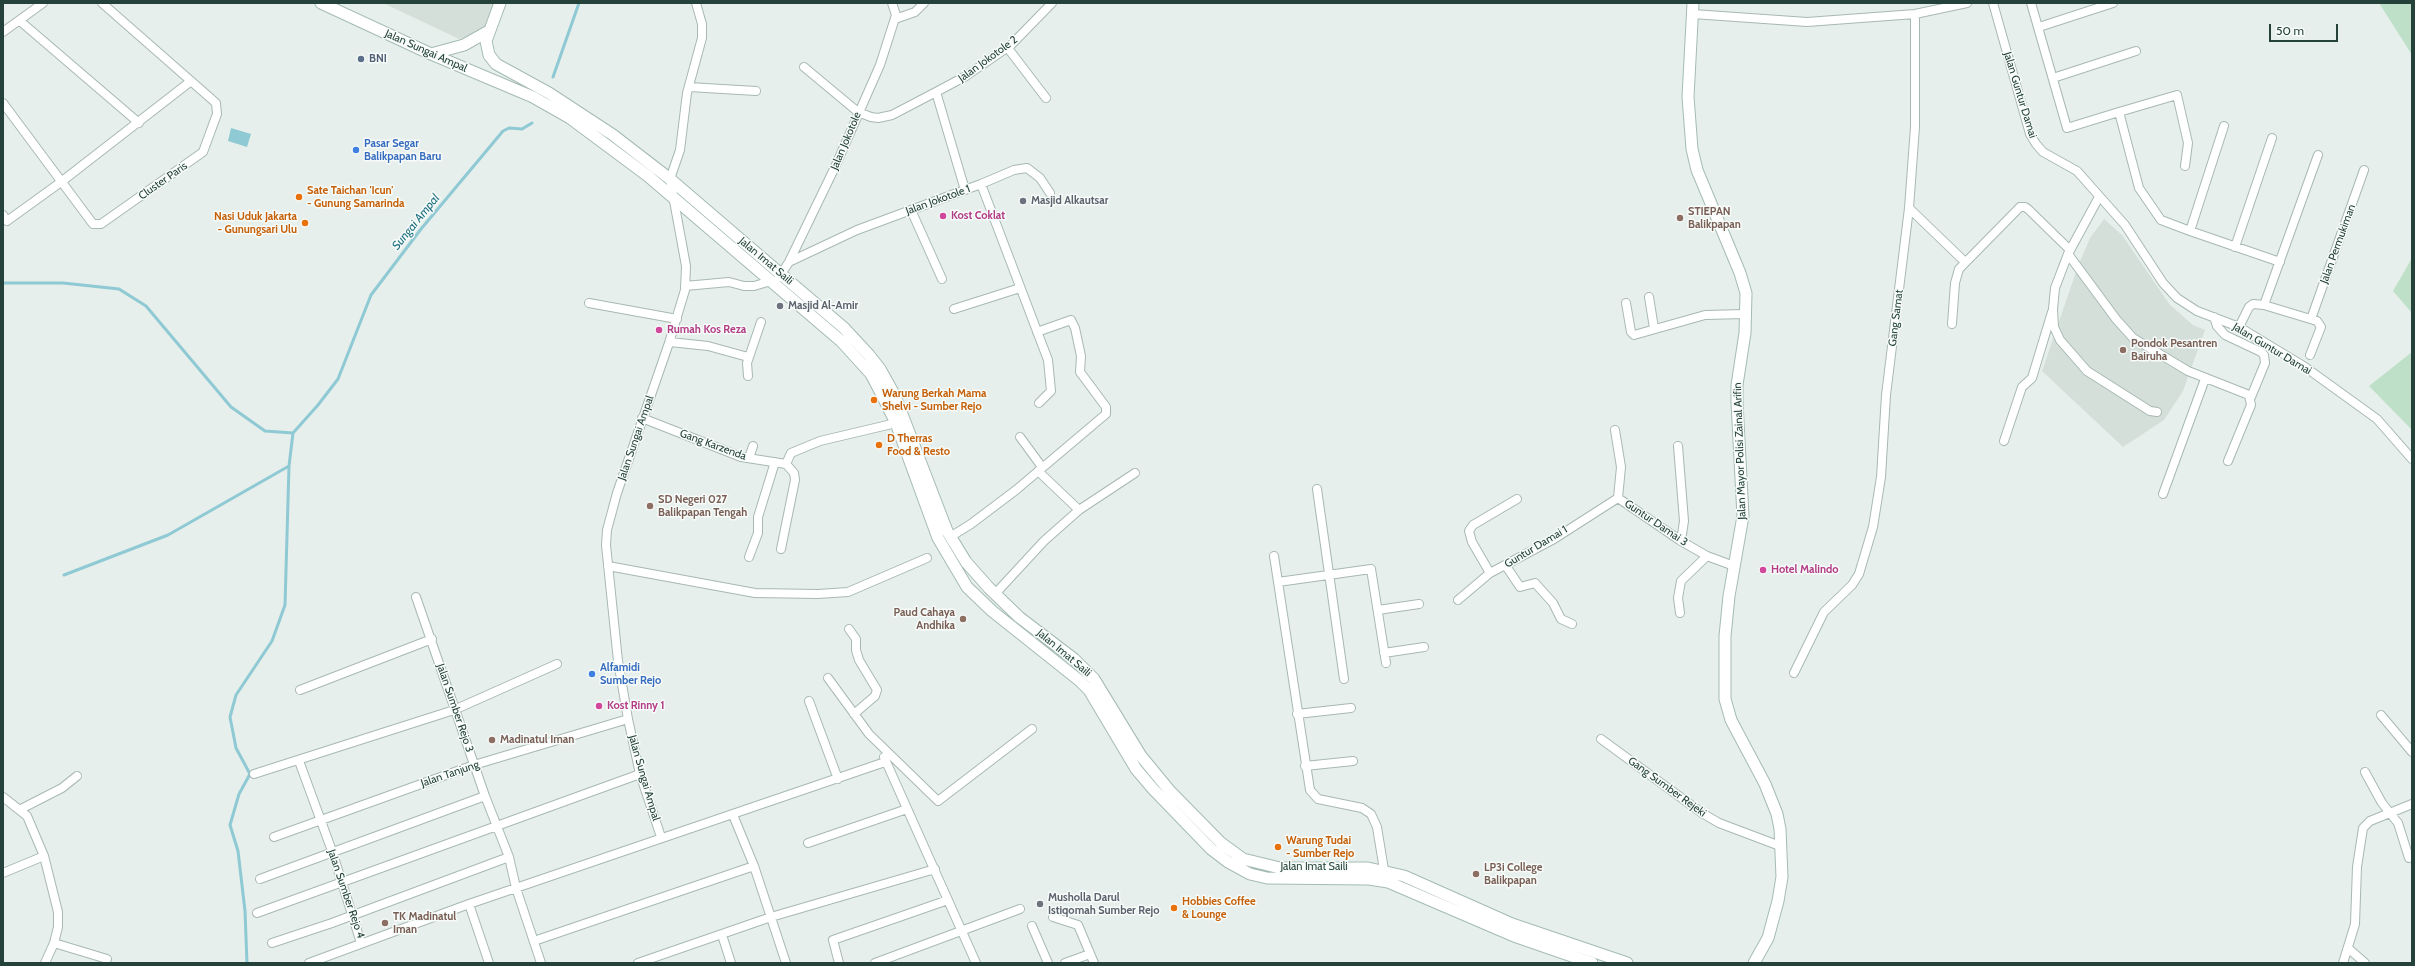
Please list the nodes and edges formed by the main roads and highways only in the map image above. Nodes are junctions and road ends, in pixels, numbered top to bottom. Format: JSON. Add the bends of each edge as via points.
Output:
{"nodes":[{"id":1,"x":321,"y":3,"type":"edge"},
{"id":2,"x":500,"y":3,"type":"edge"},
{"id":3,"x":1693,"y":9,"type":"edge"},
{"id":4,"x":488,"y":32,"type":"junction"},
{"id":5,"x":431,"y":54,"type":"junction"},
{"id":6,"x":576,"y":116,"type":"junction"},
{"id":7,"x":1114,"y":723,"type":"junction"},
{"id":8,"x":1592,"y":963,"type":"edge"},
{"id":9,"x":1627,"y":963,"type":"edge"},
{"id":10,"x":1754,"y":963,"type":"edge"}],
"edges":[{"from":1,"to":5,"type":"main road","name":"Jalan Sungai Ampal"},
{"from":2,"to":4,"type":"main road"},
{"from":3,"to":10,"type":"main road","name":"Jalan Mayor Polisi Zainal Arifin","via":[[1688,97],[1692,149],[1710,203],[1746,293],[1745,333],[1737,385],[1743,516],[1725,636],[1725,699],[1731,720],[1765,784],[1777,814],[1782,877],[1768,938]]},
{"from":4,"to":5,"type":"main road","via":[[464,45]]},
{"from":4,"to":6,"type":"main road","via":[[487,47],[496,64],[542,90]]},
{"from":5,"to":6,"type":"main road","name":"Jalan Sungai Ampal"},
{"from":6,"to":7,"type":"main road","name":"Jalan Imat Saili","via":[[836,336],[871,374],[896,423],[938,538],[961,578],[992,611],[1080,681]]},
{"from":6,"to":7,"type":"main road","name":"Jalan Imat Saili","via":[[613,135],[670,179],[844,328],[880,369],[904,417],[950,537],[966,562],[1019,617],[1085,669],[1102,690]]},
{"from":7,"to":8,"type":"main road","name":"Jalan Imat Saili","via":[[1136,768],[1153,789],[1211,848],[1238,869],[1267,878],[1363,879],[1388,882],[1514,936]]},
{"from":7,"to":9,"type":"main road","name":"Jalan Imat Saili","via":[[1169,790],[1221,843],[1244,859],[1280,868],[1348,867],[1384,870],[1404,876],[1512,924]]}]}
